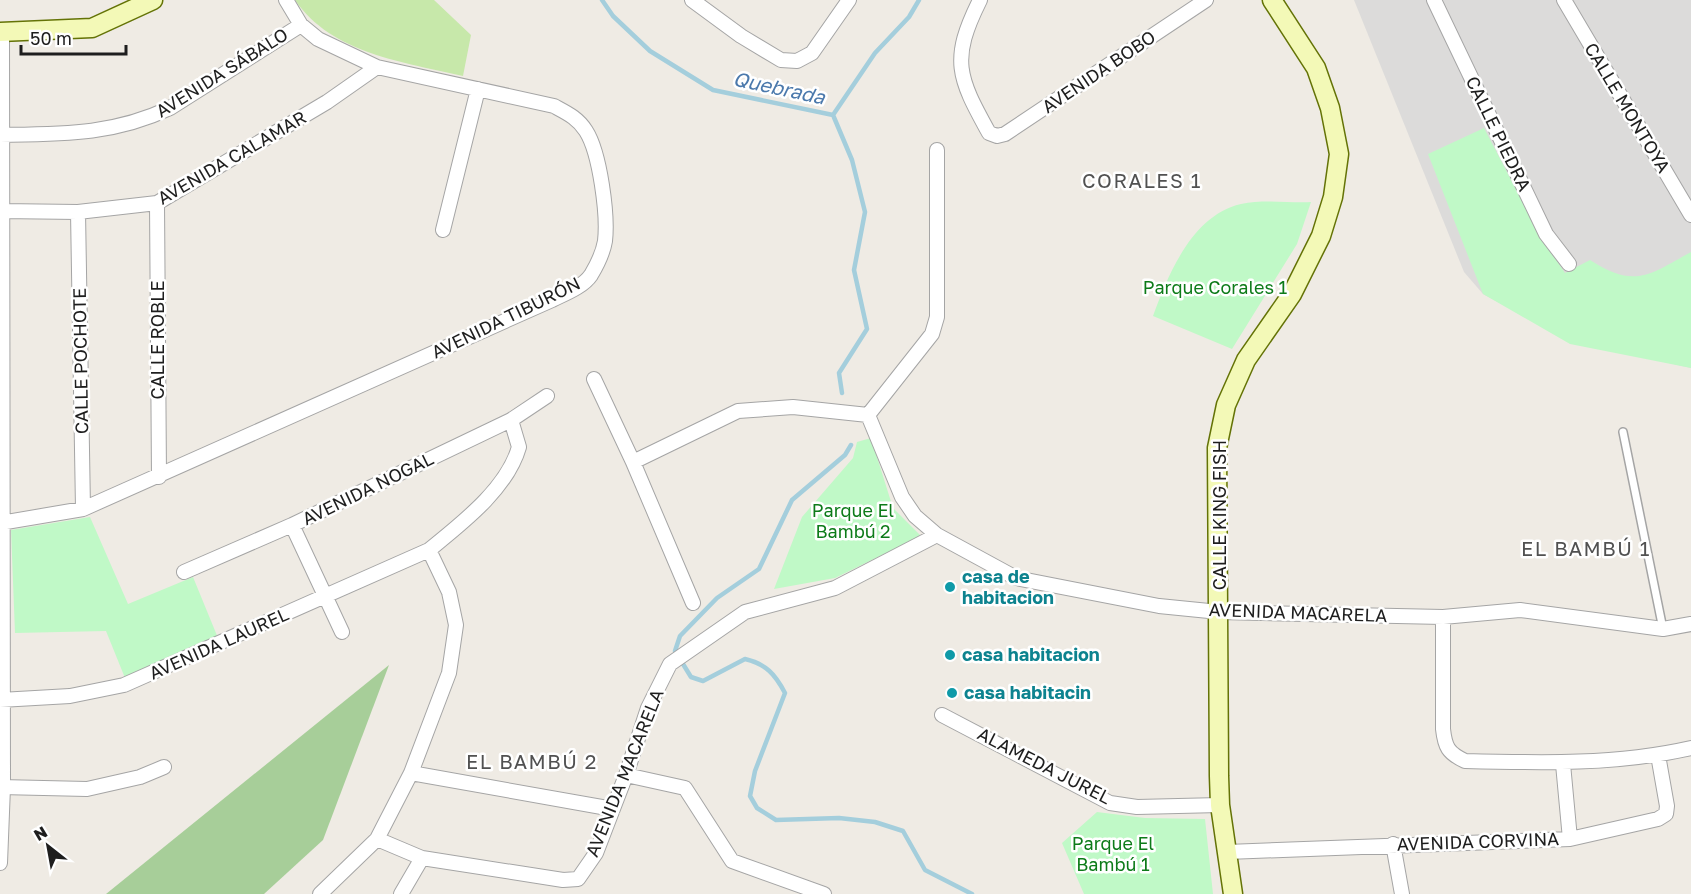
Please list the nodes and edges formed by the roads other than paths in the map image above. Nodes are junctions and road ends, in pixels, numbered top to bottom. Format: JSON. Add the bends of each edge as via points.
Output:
{"nodes":[{"id":1,"x":153,"y":0,"type":"edge"},
{"id":2,"x":286,"y":0,"type":"edge"},
{"id":3,"x":692,"y":0,"type":"edge"},
{"id":4,"x":849,"y":0,"type":"edge"},
{"id":5,"x":980,"y":0,"type":"edge"},
{"id":6,"x":1206,"y":0,"type":"edge"},
{"id":7,"x":1272,"y":0,"type":"edge"},
{"id":8,"x":1434,"y":0,"type":"edge"},
{"id":9,"x":1564,"y":0,"type":"edge"},
{"id":10,"x":301,"y":25,"type":"junction"},
{"id":11,"x":1,"y":32,"type":"edge"},
{"id":12,"x":377,"y":68,"type":"junction"},
{"id":13,"x":478,"y":89,"type":"junction"},
{"id":14,"x":0,"y":135,"type":"edge"},
{"id":15,"x":937,"y":150,"type":"dead end"},
{"id":16,"x":157,"y":203,"type":"junction"},
{"id":17,"x":1,"y":211,"type":"edge"},
{"id":18,"x":78,"y":212,"type":"junction"},
{"id":19,"x":1691,"y":215,"type":"edge"},
{"id":20,"x":443,"y":230,"type":"dead end"},
{"id":21,"x":1569,"y":264,"type":"dead end"},
{"id":22,"x":594,"y":379,"type":"dead end"},
{"id":23,"x":547,"y":396,"type":"dead end"},
{"id":24,"x":868,"y":415,"type":"junction"},
{"id":25,"x":511,"y":420,"type":"junction"},
{"id":26,"x":1623,"y":432,"type":"dead end"},
{"id":27,"x":633,"y":462,"type":"junction"},
{"id":28,"x":159,"y":477,"type":"junction"},
{"id":29,"x":83,"y":509,"type":"junction"},
{"id":30,"x":1,"y":523,"type":"edge"},
{"id":31,"x":292,"y":525,"type":"junction"},
{"id":32,"x":937,"y":535,"type":"junction"},
{"id":33,"x":429,"y":550,"type":"junction"},
{"id":34,"x":184,"y":572,"type":"dead end"},
{"id":35,"x":325,"y":597,"type":"junction"},
{"id":36,"x":693,"y":603,"type":"dead end"},
{"id":37,"x":1220,"y":612,"type":"junction"},
{"id":38,"x":1443,"y":617,"type":"junction"},
{"id":39,"x":1,"y":620,"type":"edge"},
{"id":40,"x":1691,"y":624,"type":"edge"},
{"id":41,"x":1664,"y":629,"type":"junction"},
{"id":42,"x":342,"y":632,"type":"dead end"},
{"id":43,"x":1,"y":700,"type":"edge"},
{"id":44,"x":942,"y":715,"type":"dead end"},
{"id":45,"x":1691,"y":748,"type":"edge"},
{"id":46,"x":1658,"y":755,"type":"junction"},
{"id":47,"x":1563,"y":764,"type":"junction"},
{"id":48,"x":164,"y":767,"type":"dead end"},
{"id":49,"x":411,"y":773,"type":"junction"},
{"id":50,"x":626,"y":775,"type":"junction"},
{"id":51,"x":1,"y":787,"type":"edge"},
{"id":52,"x":1220,"y":805,"type":"junction"},
{"id":53,"x":613,"y":809,"type":"junction"},
{"id":54,"x":377,"y":839,"type":"junction"},
{"id":55,"x":1570,"y":839,"type":"junction"},
{"id":56,"x":1393,"y":844,"type":"junction"},
{"id":57,"x":1227,"y":852,"type":"junction"},
{"id":58,"x":422,"y":858,"type":"junction"},
{"id":59,"x":0,"y":863,"type":"edge"},
{"id":60,"x":320,"y":894,"type":"edge"},
{"id":61,"x":401,"y":894,"type":"edge"},
{"id":62,"x":824,"y":894,"type":"edge"},
{"id":63,"x":1233,"y":894,"type":"edge"},
{"id":64,"x":1402,"y":894,"type":"edge"}],
"edges":[{"from":1,"to":11,"type":"street","via":[[92,28]]},
{"from":2,"to":10,"type":"street","name":"AVENIDA TIBURÓN"},
{"from":3,"to":4,"type":"street","via":[[781,60],[796,61],[812,52]]},
{"from":5,"to":6,"type":"street","name":"AVENIDA BOBO","via":[[969,21],[960,55],[964,87],[989,133],[997,136]]},
{"from":7,"to":37,"type":"street","name":"CALLE KING FISH","via":[[1316,68],[1330,108],[1339,154],[1333,196],[1321,236],[1292,294],[1246,360],[1226,405],[1217,448]]},
{"from":8,"to":21,"type":"street","name":"CALLE PIEDRA","via":[[1546,234]]},
{"from":9,"to":19,"type":"street","name":"CALLE MONTOYA"},
{"from":10,"to":12,"type":"street","name":"AVENIDA TIBURÓN","via":[[318,39]]},
{"from":10,"to":14,"type":"street","name":"AVENIDA SÁBALO","via":[[151,118],[99,132]]},
{"from":11,"to":14,"type":"street"},
{"from":12,"to":13,"type":"street","name":"AVENIDA TIBURÓN"},
{"from":12,"to":16,"type":"street","name":"AVENIDA CALAMAR"},
{"from":13,"to":20,"type":"street"},
{"from":13,"to":28,"type":"street","name":"AVENIDA TIBURÓN","via":[[554,106],[576,118],[588,133],[603,202],[605,240],[589,278],[552,300]]},
{"from":14,"to":17,"type":"street"},
{"from":15,"to":24,"type":"street","via":[[937,316],[932,334]]},
{"from":16,"to":18,"type":"street","name":"AVENIDA CALAMAR"},
{"from":16,"to":28,"type":"street","name":"CALLE ROBLE"},
{"from":17,"to":18,"type":"street","name":"AVENIDA CALAMAR"},
{"from":17,"to":30,"type":"street"},
{"from":18,"to":29,"type":"street","name":"CALLE POCHOTE"},
{"from":22,"to":27,"type":"street"},
{"from":23,"to":25,"type":"street","name":"AVENIDA NOGAL"},
{"from":24,"to":27,"type":"street","via":[[793,407],[738,411]]},
{"from":24,"to":32,"type":"street","via":[[902,496],[915,516]]},
{"from":25,"to":31,"type":"street","name":"AVENIDA NOGAL"},
{"from":25,"to":33,"type":"street","name":"AVENIDA LAUREL","via":[[519,447],[506,476]]},
{"from":26,"to":41,"type":"lane"},
{"from":27,"to":36,"type":"street"},
{"from":28,"to":29,"type":"street","name":"AVENIDA TIBURÓN"},
{"from":29,"to":30,"type":"street","name":"AVENIDA TIBURÓN"},
{"from":30,"to":39,"type":"street"},
{"from":31,"to":34,"type":"street","name":"AVENIDA NOGAL"},
{"from":31,"to":35,"type":"street"},
{"from":32,"to":37,"type":"street","name":"AVENIDA MACARELA","via":[[1016,578],[1159,606]]},
{"from":32,"to":50,"type":"street","name":"AVENIDA MACARELA","via":[[835,588],[745,612],[670,664],[648,708]]},
{"from":33,"to":35,"type":"street","name":"AVENIDA LAUREL"},
{"from":33,"to":49,"type":"street","via":[[449,592],[456,625],[449,673]]},
{"from":35,"to":42,"type":"street"},
{"from":35,"to":43,"type":"street","name":"AVENIDA LAUREL","via":[[124,685],[70,696]]},
{"from":37,"to":38,"type":"street","name":"AVENIDA MACARELA"},
{"from":37,"to":52,"type":"street","name":"CALLE KING FISH"},
{"from":38,"to":41,"type":"street","name":"AVENIDA MACARELA","via":[[1520,610]]},
{"from":38,"to":47,"type":"street","via":[[1444,745],[1452,755],[1465,761]]},
{"from":39,"to":43,"type":"street"},
{"from":40,"to":41,"type":"street","name":"AVENIDA MACARELA"},
{"from":43,"to":51,"type":"street"},
{"from":44,"to":52,"type":"street","name":"ALAMEDA JUREL","via":[[1110,803],[1137,807]]},
{"from":45,"to":46,"type":"street"},
{"from":46,"to":47,"type":"street"},
{"from":46,"to":55,"type":"street","name":"AVENIDA CORVINA","via":[[1666,814]]},
{"from":47,"to":55,"type":"street"},
{"from":48,"to":51,"type":"street","via":[[140,777],[87,789]]},
{"from":49,"to":53,"type":"street"},
{"from":49,"to":54,"type":"street"},
{"from":50,"to":53,"type":"street","name":"AVENIDA MACARELA"},
{"from":50,"to":62,"type":"street","via":[[686,788],[732,861]]},
{"from":51,"to":59,"type":"street"},
{"from":52,"to":57,"type":"street","name":"CALLE KING FISH"},
{"from":53,"to":58,"type":"street","name":"AVENIDA MACARELA","via":[[596,853],[578,879]]},
{"from":54,"to":58,"type":"street","name":"AVENIDA MACARELA"},
{"from":54,"to":60,"type":"street"},
{"from":55,"to":56,"type":"street","name":"AVENIDA CORVINA"},
{"from":56,"to":57,"type":"street","name":"AVENIDA CORVINA"},
{"from":56,"to":64,"type":"street"},
{"from":57,"to":63,"type":"street","name":"CALLE KING FISH"},
{"from":58,"to":61,"type":"street"}]}
